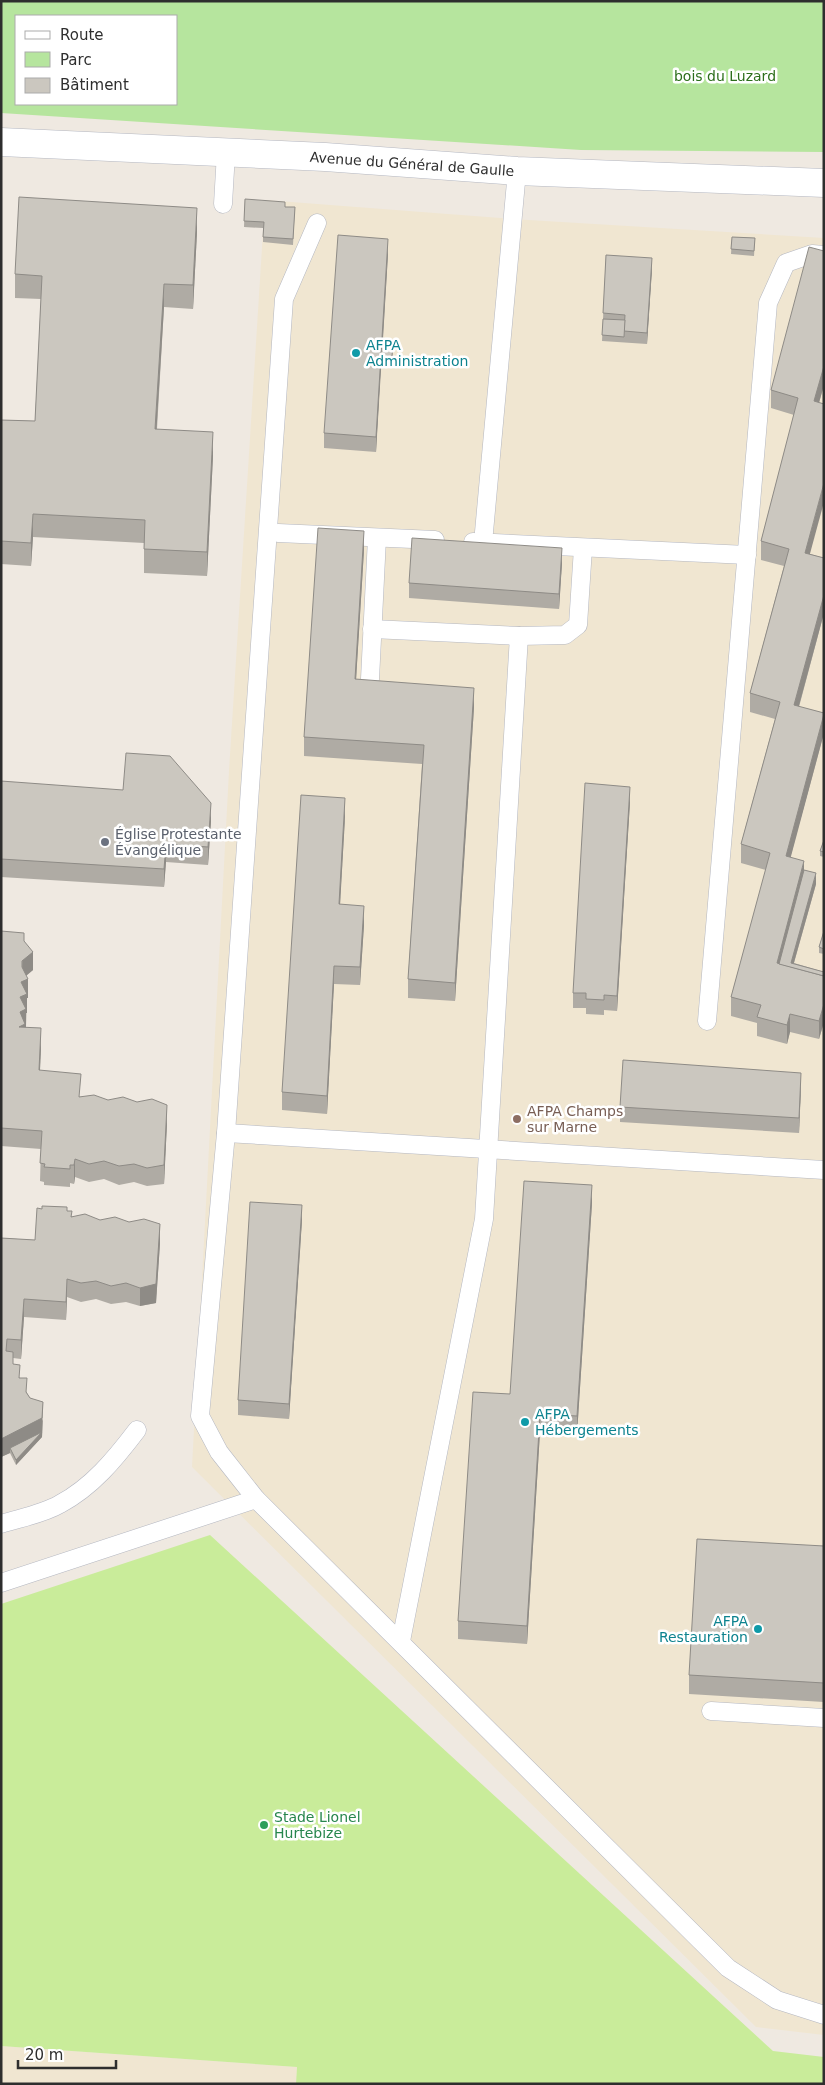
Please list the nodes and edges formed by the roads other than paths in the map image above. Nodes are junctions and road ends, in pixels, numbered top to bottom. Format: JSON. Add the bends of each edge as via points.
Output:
{"nodes":[{"id":1,"x":1,"y":142,"type":"edge"},
{"id":2,"x":226,"y":153,"type":"junction"},
{"id":3,"x":517,"y":171,"type":"junction"},
{"id":4,"x":824,"y":184,"type":"edge"},
{"id":5,"x":222,"y":204,"type":"dead end"},
{"id":6,"x":317,"y":224,"type":"dead end"},
{"id":7,"x":824,"y":255,"type":"edge"},
{"id":8,"x":278,"y":532,"type":"dead end"},
{"id":9,"x":377,"y":538,"type":"junction"},
{"id":10,"x":483,"y":543,"type":"junction"},
{"id":11,"x":583,"y":548,"type":"junction"},
{"id":12,"x":746,"y":555,"type":"junction"},
{"id":13,"x":372,"y":629,"type":"junction"},
{"id":14,"x":519,"y":636,"type":"junction"},
{"id":15,"x":370,"y":680,"type":"edge"},
{"id":16,"x":707,"y":1021,"type":"dead end"},
{"id":17,"x":226,"y":1134,"type":"junction"},
{"id":18,"x":488,"y":1150,"type":"junction"},
{"id":19,"x":824,"y":1170,"type":"edge"},
{"id":20,"x":137,"y":1430,"type":"dead end"},
{"id":21,"x":256,"y":1499,"type":"junction"},
{"id":22,"x":1,"y":1524,"type":"edge"},
{"id":23,"x":1,"y":1583,"type":"edge"},
{"id":24,"x":400,"y":1641,"type":"junction"},
{"id":25,"x":711,"y":1711,"type":"dead end"},
{"id":26,"x":824,"y":1718,"type":"edge"},
{"id":27,"x":824,"y":2015,"type":"edge"}],
"edges":[{"from":1,"to":2,"type":"main road","name":"Avenue du Général de Gaulle"},
{"from":2,"to":3,"type":"main road","name":"Avenue du Général de Gaulle"},
{"from":2,"to":5,"type":"lane"},
{"from":3,"to":4,"type":"main road","name":"Avenue du Général de Gaulle"},
{"from":3,"to":10,"type":"lane"},
{"from":6,"to":17,"type":"lane","via":[[284,299]]},
{"from":7,"to":12,"type":"lane","via":[[812,254],[786,263],[768,303]]},
{"from":8,"to":9,"type":"lane"},
{"from":9,"to":10,"type":"lane"},
{"from":9,"to":13,"type":"lane"},
{"from":10,"to":11,"type":"lane"},
{"from":11,"to":12,"type":"lane"},
{"from":11,"to":14,"type":"lane","via":[[578,625],[565,635]]},
{"from":12,"to":16,"type":"lane"},
{"from":13,"to":14,"type":"lane"},
{"from":13,"to":15,"type":"lane"},
{"from":14,"to":18,"type":"lane"},
{"from":17,"to":18,"type":"lane"},
{"from":17,"to":21,"type":"lane","via":[[200,1416],[219,1452]]},
{"from":18,"to":19,"type":"lane"},
{"from":18,"to":24,"type":"lane","via":[[484,1219]]},
{"from":20,"to":22,"type":"lane","via":[[97,1478],[59,1505]]},
{"from":21,"to":23,"type":"lane"},
{"from":21,"to":24,"type":"lane"},
{"from":24,"to":27,"type":"lane","via":[[728,1968],[777,2000]]},
{"from":25,"to":26,"type":"lane"}]}
